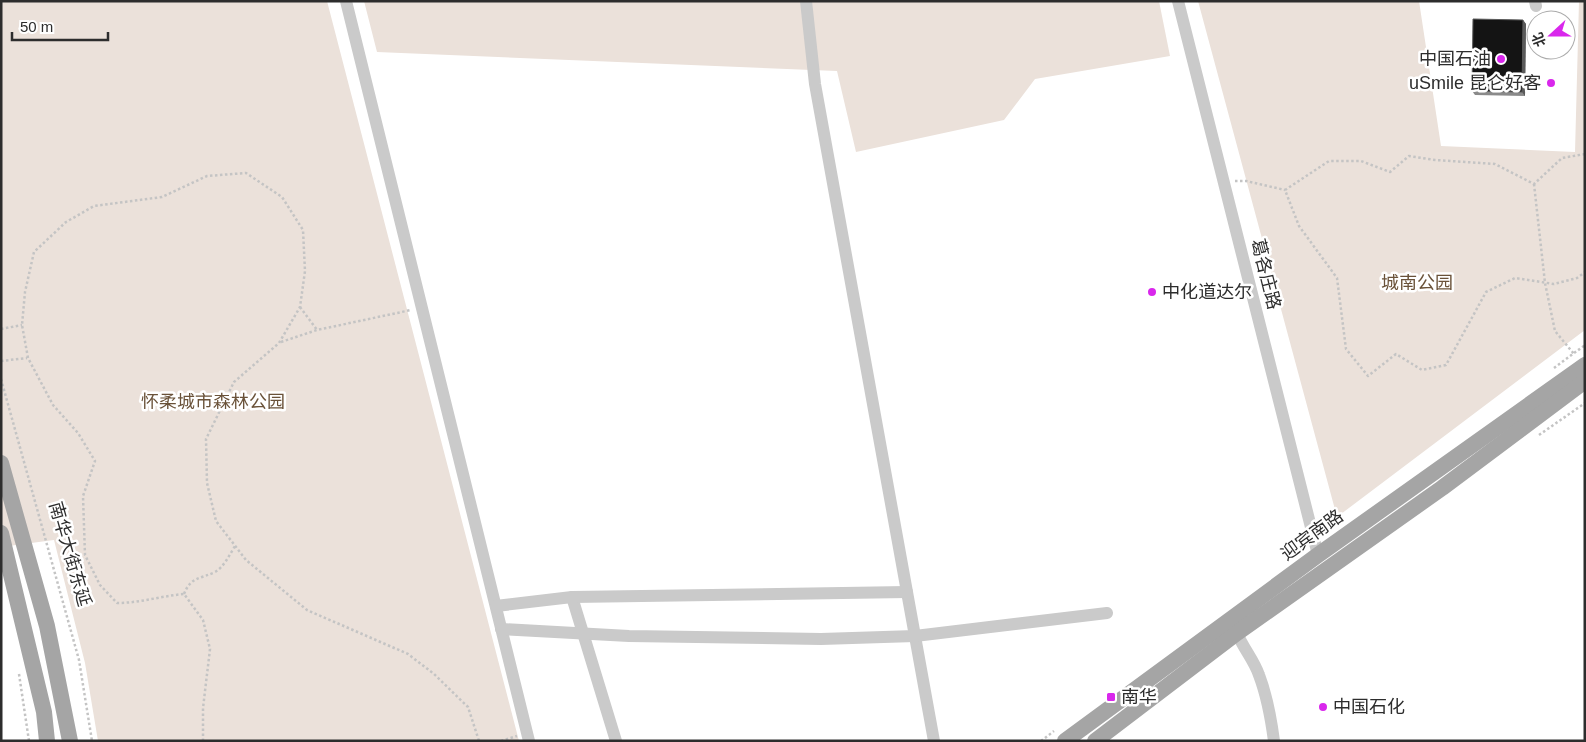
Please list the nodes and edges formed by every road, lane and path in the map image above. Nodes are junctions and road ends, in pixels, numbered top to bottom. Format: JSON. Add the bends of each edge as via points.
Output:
{"nodes":[{"id":1,"x":346,"y":1,"type":"edge"},
{"id":2,"x":806,"y":1,"type":"edge"},
{"id":3,"x":1178,"y":1,"type":"edge"},
{"id":4,"x":1585,"y":154,"type":"edge"},
{"id":5,"x":1224,"y":181,"type":"junction"},
{"id":6,"x":1534,"y":184,"type":"junction"},
{"id":7,"x":1285,"y":190,"type":"junction"},
{"id":8,"x":1585,"y":272,"type":"edge"},
{"id":9,"x":1545,"y":283,"type":"junction"},
{"id":10,"x":300,"y":307,"type":"junction"},
{"id":11,"x":422,"y":310,"type":"junction"},
{"id":12,"x":22,"y":325,"type":"junction"},
{"id":13,"x":1,"y":329,"type":"edge"},
{"id":14,"x":317,"y":330,"type":"junction"},
{"id":15,"x":279,"y":343,"type":"junction"},
{"id":16,"x":28,"y":358,"type":"junction"},
{"id":17,"x":1,"y":361,"type":"edge"},
{"id":18,"x":1584,"y":370,"type":"edge"},
{"id":19,"x":1,"y":379,"type":"edge"},
{"id":20,"x":1,"y":464,"type":"edge"},
{"id":21,"x":1,"y":533,"type":"edge"},
{"id":22,"x":235,"y":546,"type":"junction"},
{"id":23,"x":1318,"y":555,"type":"junction"},
{"id":24,"x":907,"y":592,"type":"junction"},
{"id":25,"x":184,"y":594,"type":"junction"},
{"id":26,"x":572,"y":597,"type":"junction"},
{"id":27,"x":496,"y":606,"type":"junction"},
{"id":28,"x":1108,"y":613,"type":"dead end"},
{"id":29,"x":502,"y":629,"type":"junction"},
{"id":30,"x":582,"y":633,"type":"junction"},
{"id":31,"x":1237,"y":633,"type":"junction"},
{"id":32,"x":915,"y":636,"type":"junction"},
{"id":33,"x":18,"y":669,"type":"dead end"},
{"id":34,"x":29,"y":741,"type":"edge"},
{"id":35,"x":47,"y":741,"type":"edge"},
{"id":36,"x":70,"y":741,"type":"edge"},
{"id":37,"x":92,"y":741,"type":"edge"},
{"id":38,"x":203,"y":741,"type":"edge"},
{"id":39,"x":479,"y":741,"type":"edge"},
{"id":40,"x":529,"y":741,"type":"edge"},
{"id":41,"x":616,"y":741,"type":"edge"},
{"id":42,"x":934,"y":741,"type":"edge"},
{"id":43,"x":1065,"y":741,"type":"edge"},
{"id":44,"x":1095,"y":741,"type":"edge"},
{"id":45,"x":1274,"y":741,"type":"edge"}],
"edges":[{"from":1,"to":11,"type":"street"},
{"from":2,"to":24,"type":"street","via":[[815,84]]},
{"from":3,"to":5,"type":"street","name":"葛各庄路"},
{"from":4,"to":6,"type":"path","via":[[1562,158]]},
{"from":5,"to":7,"type":"path","via":[[1246,181]]},
{"from":5,"to":23,"type":"street","name":"葛各庄路"},
{"from":6,"to":7,"type":"path","via":[[1495,164],[1409,156],[1390,172],[1361,161],[1329,161]]},
{"from":6,"to":9,"type":"path"},
{"from":7,"to":9,"type":"path","via":[[1299,226],[1337,278],[1346,349],[1368,376],[1396,354],[1422,370],[1446,365],[1486,292],[1515,278]]},
{"from":8,"to":9,"type":"path","via":[[1577,278]]},
{"from":9,"to":18,"type":"path","via":[[1555,330]]},
{"from":10,"to":12,"type":"path","via":[[306,271],[303,230],[282,197],[246,173],[207,176],[162,197],[94,206],[66,222],[34,252]]},
{"from":10,"to":14,"type":"path"},
{"from":10,"to":15,"type":"path"},
{"from":11,"to":14,"type":"path","via":[[407,310]]},
{"from":11,"to":27,"type":"street"},
{"from":12,"to":13,"type":"path"},
{"from":12,"to":16,"type":"path"},
{"from":14,"to":15,"type":"path"},
{"from":15,"to":22,"type":"path","via":[[234,382],[206,439],[207,483],[216,521]]},
{"from":16,"to":17,"type":"path"},
{"from":16,"to":25,"type":"path","via":[[53,405],[78,433],[94,461],[83,496],[85,555],[100,586],[117,603],[139,603]]},
{"from":18,"to":23,"type":"main road","name":"迎宾南路"},
{"from":18,"to":31,"type":"main road","name":"迎宾南路","via":[[1442,488]]},
{"from":19,"to":37,"type":"path","name":"南华大街东延","via":[[79,660]]},
{"from":20,"to":36,"type":"main road","via":[[47,626]]},
{"from":21,"to":35,"type":"main road","via":[[44,712]]},
{"from":22,"to":25,"type":"path","via":[[217,571],[188,584]]},
{"from":22,"to":39,"type":"path","via":[[246,560],[307,610],[408,654],[434,674],[468,707]]},
{"from":23,"to":43,"type":"main road","name":"迎宾南路"},
{"from":24,"to":26,"type":"street"},
{"from":24,"to":32,"type":"street"},
{"from":25,"to":38,"type":"path","via":[[203,620],[210,649],[203,708]]},
{"from":26,"to":27,"type":"street"},
{"from":26,"to":30,"type":"street"},
{"from":27,"to":29,"type":"street"},
{"from":28,"to":32,"type":"street"},
{"from":29,"to":30,"type":"street"},
{"from":29,"to":40,"type":"street"},
{"from":30,"to":32,"type":"street","via":[[821,639]]},
{"from":30,"to":41,"type":"street"},
{"from":31,"to":44,"type":"main road","name":"迎宾南路"},
{"from":31,"to":45,"type":"street","via":[[1259,673]]},
{"from":32,"to":42,"type":"street"},
{"from":33,"to":34,"type":"path"}]}
